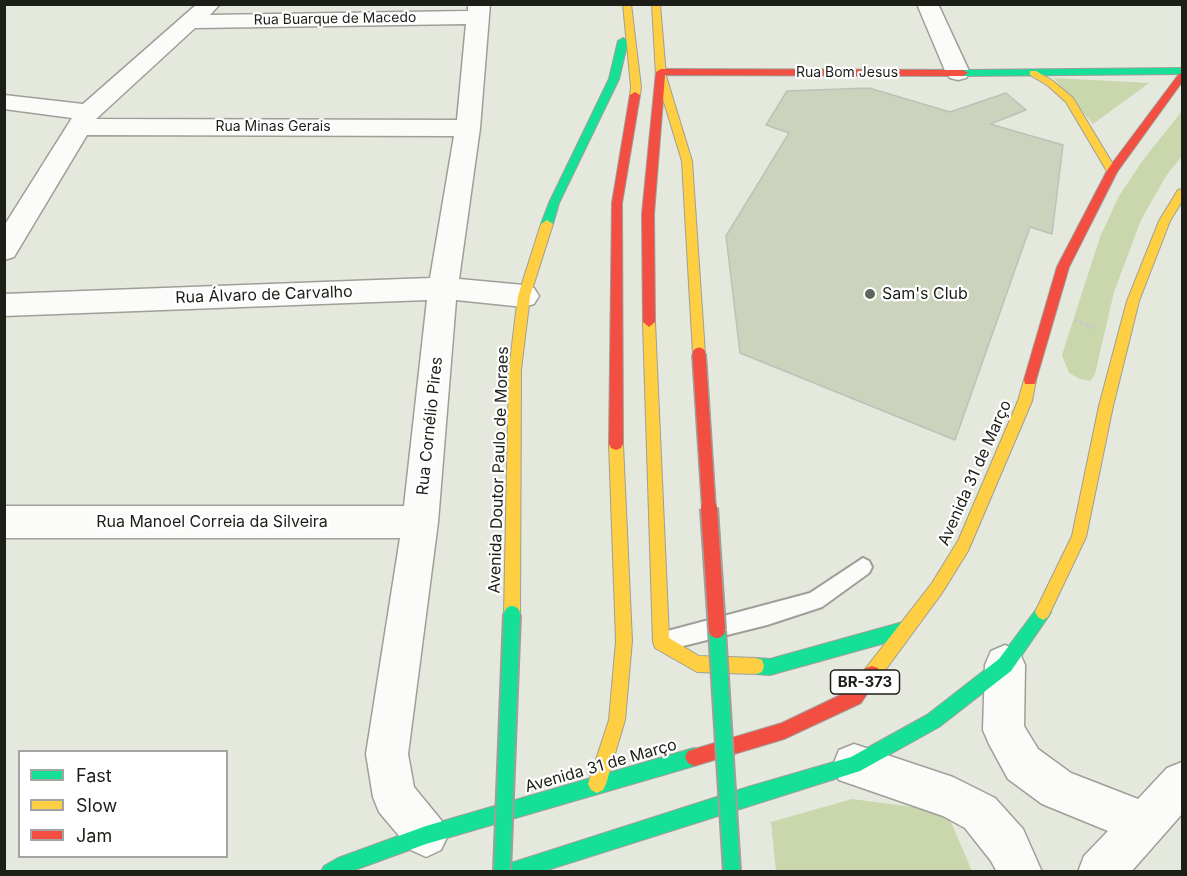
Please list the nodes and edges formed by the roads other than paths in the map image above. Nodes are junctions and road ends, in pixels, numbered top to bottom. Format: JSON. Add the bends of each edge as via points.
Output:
{"nodes":[{"id":1,"x":210,"y":4,"type":"edge"},
{"id":2,"x":656,"y":4,"type":"edge"},
{"id":3,"x":927,"y":4,"type":"edge"},
{"id":4,"x":479,"y":11,"type":"edge"},
{"id":5,"x":627,"y":11,"type":"edge"},
{"id":6,"x":191,"y":22,"type":"junction"},
{"id":7,"x":1182,"y":70,"type":"edge"},
{"id":8,"x":958,"y":73,"type":"junction"},
{"id":9,"x":1033,"y":73,"type":"junction"},
{"id":10,"x":661,"y":74,"type":"junction"},
{"id":11,"x":1182,"y":76,"type":"edge"},
{"id":12,"x":4,"y":102,"type":"edge"},
{"id":13,"x":83,"y":119,"type":"junction"},
{"id":14,"x":468,"y":128,"type":"junction"},
{"id":15,"x":1112,"y":171,"type":"junction"},
{"id":16,"x":1182,"y":193,"type":"edge"},
{"id":17,"x":4,"y":250,"type":"edge"},
{"id":18,"x":443,"y":288,"type":"junction"},
{"id":19,"x":524,"y":296,"type":"junction"},
{"id":20,"x":4,"y":305,"type":"edge"},
{"id":21,"x":4,"y":522,"type":"edge"},
{"id":22,"x":420,"y":522,"type":"junction"},
{"id":23,"x":863,"y":567,"type":"dead end"},
{"id":24,"x":903,"y":630,"type":"junction"},
{"id":25,"x":661,"y":642,"type":"junction"},
{"id":26,"x":1005,"y":665,"type":"junction"},
{"id":27,"x":854,"y":765,"type":"junction"},
{"id":28,"x":1182,"y":783,"type":"edge"},
{"id":29,"x":597,"y":784,"type":"junction"},
{"id":30,"x":1145,"y":824,"type":"junction"},
{"id":31,"x":426,"y":836,"type":"junction"},
{"id":32,"x":330,"y":872,"type":"edge"},
{"id":33,"x":502,"y":872,"type":"edge"},
{"id":34,"x":511,"y":872,"type":"edge"},
{"id":35,"x":732,"y":872,"type":"edge"},
{"id":36,"x":1020,"y":872,"type":"edge"},
{"id":37,"x":1100,"y":872,"type":"edge"}],
"edges":[{"from":1,"to":6,"type":"street"},
{"from":2,"to":10,"type":"main road"},
{"from":3,"to":8,"type":"street"},
{"from":4,"to":6,"type":"street","name":"Rua Buarque de Macedo"},
{"from":4,"to":14,"type":"street","name":"Rua Cornélio Pires"},
{"from":5,"to":19,"type":"main road","name":"Avenida Doutor Paulo de Moraes","via":[[614,79],[554,203]]},
{"from":5,"to":29,"type":"main road","name":"Avenida Doutor Paulo de Moraes","via":[[636,87],[616,203],[615,329],[624,641],[617,720]]},
{"from":6,"to":13,"type":"street"},
{"from":7,"to":9,"type":"main road","name":"Rua Bom Jesus"},
{"from":8,"to":9,"type":"main road","name":"Rua Bom Jesus"},
{"from":8,"to":10,"type":"main road","name":"Rua Bom Jesus"},
{"from":9,"to":15,"type":"main road","via":[[1070,100]]},
{"from":10,"to":25,"type":"main road","via":[[648,214]]},
{"from":10,"to":35,"type":"main road","bridge":true,"via":[[687,161]]},
{"from":11,"to":15,"type":"main road","name":"Avenida 31 de Março","number":"BR-373"},
{"from":12,"to":13,"type":"street","name":"Rua Minas Gerais"},
{"from":13,"to":14,"type":"street","name":"Rua Minas Gerais"},
{"from":13,"to":17,"type":"street"},
{"from":14,"to":18,"type":"street","name":"Rua Cornélio Pires"},
{"from":15,"to":24,"type":"main road","name":"Avenida 31 de Março","number":"BR-373","via":[[1063,267],[1025,400],[963,546],[937,588]]},
{"from":16,"to":26,"type":"main road","via":[[1161,231],[1132,301],[1079,537],[1046,607]]},
{"from":18,"to":19,"type":"street","name":"Rua Álvaro de Carvalho"},
{"from":18,"to":20,"type":"street","name":"Rua Álvaro de Carvalho"},
{"from":18,"to":22,"type":"street","name":"Rua Cornélio Pires"},
{"from":19,"to":33,"type":"main road","name":"Avenida Doutor Paulo de Moraes","bridge":true,"via":[[515,370],[512,614]]},
{"from":21,"to":22,"type":"street","name":"Rua Manoel Correia da Silveira"},
{"from":22,"to":31,"type":"street","name":"Rua Cornélio Pires","via":[[387,754],[394,797]]},
{"from":23,"to":25,"type":"lane","via":[[815,601]]},
{"from":24,"to":25,"type":"main road","via":[[770,667],[696,664]]},
{"from":24,"to":29,"type":"main road","name":"Avenida 31 de Março","number":"BR-373","via":[[855,697],[784,731]]},
{"from":26,"to":27,"type":"main road","via":[[933,721]]},
{"from":26,"to":30,"type":"street","via":[[1003,730],[1023,764],[1057,789]]},
{"from":27,"to":34,"type":"main road"},
{"from":27,"to":36,"type":"street","via":[[953,798],[980,813],[1007,845]]},
{"from":28,"to":30,"type":"street"},
{"from":29,"to":31,"type":"main road","name":"Avenida 31 de Março","number":"BR-373"},
{"from":30,"to":37,"type":"street"},
{"from":31,"to":32,"type":"main road","name":"Avenida 31 de Março","number":"BR-373"}]}
